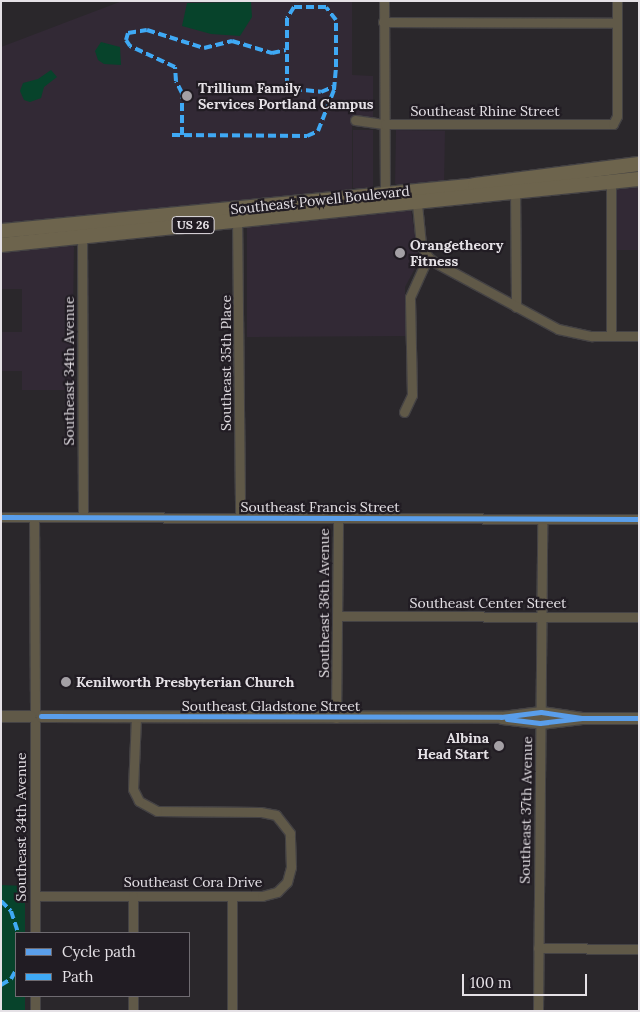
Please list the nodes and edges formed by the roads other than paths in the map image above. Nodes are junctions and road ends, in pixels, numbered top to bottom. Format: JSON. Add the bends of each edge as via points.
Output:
{"nodes":[{"id":1,"x":384,"y":1,"type":"edge"},
{"id":2,"x":617,"y":1,"type":"edge"},
{"id":3,"x":384,"y":22,"type":"junction"},
{"id":4,"x":617,"y":23,"type":"junction"},
{"id":5,"x":355,"y":120,"type":"dead end"},
{"id":6,"x":385,"y":124,"type":"junction"},
{"id":7,"x":639,"y":164,"type":"edge"},
{"id":8,"x":639,"y":179,"type":"edge"},
{"id":9,"x":611,"y":182,"type":"junction"},
{"id":10,"x":515,"y":187,"type":"junction"},
{"id":11,"x":427,"y":190,"type":"junction"},
{"id":12,"x":385,"y":194,"type":"junction"},
{"id":13,"x":417,"y":204,"type":"junction"},
{"id":14,"x":366,"y":209,"type":"junction"},
{"id":15,"x":236,"y":215,"type":"junction"},
{"id":16,"x":82,"y":230,"type":"junction"},
{"id":17,"x":1,"y":231,"type":"edge"},
{"id":18,"x":1,"y":244,"type":"edge"},
{"id":19,"x":428,"y":257,"type":"junction"},
{"id":20,"x":516,"y":307,"type":"junction"},
{"id":21,"x":611,"y":336,"type":"junction"},
{"id":22,"x":639,"y":336,"type":"edge"},
{"id":23,"x":404,"y":412,"type":"dead end"},
{"id":24,"x":1,"y":517,"type":"edge"},
{"id":25,"x":34,"y":517,"type":"junction"},
{"id":26,"x":83,"y":517,"type":"junction"},
{"id":27,"x":240,"y":518,"type":"junction"},
{"id":28,"x":338,"y":518,"type":"junction"},
{"id":29,"x":542,"y":519,"type":"junction"},
{"id":30,"x":639,"y":520,"type":"edge"},
{"id":31,"x":338,"y":616,"type":"junction"},
{"id":32,"x":542,"y":616,"type":"junction"},
{"id":33,"x":639,"y":617,"type":"edge"},
{"id":34,"x":1,"y":716,"type":"edge"},
{"id":35,"x":35,"y":716,"type":"junction"},
{"id":36,"x":136,"y":717,"type":"junction"},
{"id":37,"x":541,"y":717,"type":"junction"},
{"id":38,"x":336,"y":718,"type":"junction"},
{"id":39,"x":639,"y":718,"type":"edge"},
{"id":40,"x":35,"y":896,"type":"junction"},
{"id":41,"x":133,"y":896,"type":"junction"},
{"id":42,"x":232,"y":896,"type":"junction"},
{"id":43,"x":35,"y":932,"type":"edge"},
{"id":44,"x":133,"y":932,"type":"edge"},
{"id":45,"x":538,"y":948,"type":"junction"},
{"id":46,"x":639,"y":949,"type":"edge"},
{"id":47,"x":35,"y":997,"type":"edge"},
{"id":48,"x":133,"y":997,"type":"edge"},
{"id":49,"x":35,"y":1011,"type":"edge"},
{"id":50,"x":133,"y":1011,"type":"edge"},
{"id":51,"x":232,"y":1011,"type":"edge"},
{"id":52,"x":538,"y":1011,"type":"edge"}],
"edges":[{"from":1,"to":3,"type":"street"},
{"from":2,"to":4,"type":"street"},
{"from":3,"to":4,"type":"street"},
{"from":3,"to":6,"type":"street"},
{"from":4,"to":6,"type":"street","name":"Southeast Rhine Street","via":[[615,122]]},
{"from":5,"to":6,"type":"street","name":"Southeast Rhine Street"},
{"from":6,"to":12,"type":"street"},
{"from":7,"to":10,"type":"main road","name":"Southeast Powell Boulevard","number":"US 26"},
{"from":8,"to":9,"type":"main road","name":"Southeast Powell Boulevard","number":"US 26"},
{"from":9,"to":10,"type":"main road","name":"Southeast Powell Boulevard","number":"US 26"},
{"from":9,"to":21,"type":"street"},
{"from":10,"to":11,"type":"main road","name":"Southeast Powell Boulevard","number":"US 26"},
{"from":10,"to":13,"type":"main road","name":"Southeast Powell Boulevard","number":"US 26"},
{"from":10,"to":20,"type":"street"},
{"from":11,"to":12,"type":"main road","name":"Southeast Powell Boulevard","number":"US 26"},
{"from":11,"to":13,"type":"main road"},
{"from":12,"to":14,"type":"main road"},
{"from":12,"to":15,"type":"main road","name":"Southeast Powell Boulevard","number":"US 26"},
{"from":13,"to":14,"type":"main road","name":"Southeast Powell Boulevard","number":"US 26"},
{"from":13,"to":19,"type":"street","via":[[421,245]]},
{"from":14,"to":15,"type":"main road","name":"Southeast Powell Boulevard","number":"US 26"},
{"from":15,"to":16,"type":"main road","name":"Southeast Powell Boulevard","number":"US 26"},
{"from":15,"to":27,"type":"street","name":"Southeast 35th Place"},
{"from":16,"to":17,"type":"main road","name":"Southeast Powell Boulevard","number":"US 26"},
{"from":16,"to":18,"type":"main road","name":"Southeast Powell Boulevard","number":"US 26"},
{"from":16,"to":26,"type":"street","name":"Southeast 34th Avenue"},
{"from":19,"to":20,"type":"street"},
{"from":19,"to":23,"type":"street","via":[[410,297],[412,395]]},
{"from":20,"to":21,"type":"street","via":[[566,331]]},
{"from":21,"to":22,"type":"street"},
{"from":24,"to":25,"type":"street","name":"Southeast Francis Street"},
{"from":25,"to":26,"type":"street","name":"Southeast Francis Street"},
{"from":25,"to":35,"type":"street","name":"Southeast 34th Avenue"},
{"from":26,"to":27,"type":"street","name":"Southeast Francis Street"},
{"from":27,"to":28,"type":"street","name":"Southeast Francis Street"},
{"from":28,"to":29,"type":"street","name":"Southeast Francis Street"},
{"from":28,"to":31,"type":"street","name":"Southeast 36th Avenue"},
{"from":29,"to":30,"type":"street","name":"Southeast Francis Street"},
{"from":29,"to":32,"type":"street","name":"Southeast 37th Avenue"},
{"from":31,"to":32,"type":"street","name":"Southeast Center Street"},
{"from":31,"to":38,"type":"street","name":"Southeast 36th Avenue"},
{"from":32,"to":33,"type":"street","name":"Southeast Center Street"},
{"from":32,"to":37,"type":"street","name":"Southeast 37th Avenue"},
{"from":34,"to":35,"type":"street","name":"Southeast Gladstone Street"},
{"from":35,"to":36,"type":"street","name":"Southeast Gladstone Street"},
{"from":35,"to":40,"type":"street","name":"Southeast 34th Avenue"},
{"from":36,"to":38,"type":"street","name":"Southeast Gladstone Street"},
{"from":36,"to":42,"type":"street","name":"Southeast Cora Drive","via":[[134,788],[144,805],[157,811],[268,812],[288,827],[291,867],[283,887],[270,894]]},
{"from":37,"to":38,"type":"street","name":"Southeast Gladstone Street"},
{"from":37,"to":39,"type":"street","name":"Southeast Gladstone Street"},
{"from":37,"to":45,"type":"street","name":"Southeast 37th Avenue"},
{"from":40,"to":41,"type":"street","name":"Southeast Cora Drive"},
{"from":40,"to":43,"type":"street","name":"Southeast 34th Avenue"},
{"from":41,"to":42,"type":"street","name":"Southeast Cora Drive"},
{"from":41,"to":44,"type":"street"},
{"from":42,"to":51,"type":"street"},
{"from":45,"to":46,"type":"street"},
{"from":45,"to":52,"type":"street","name":"Southeast 37th Avenue"},
{"from":47,"to":49,"type":"street"},
{"from":48,"to":50,"type":"street"}]}
